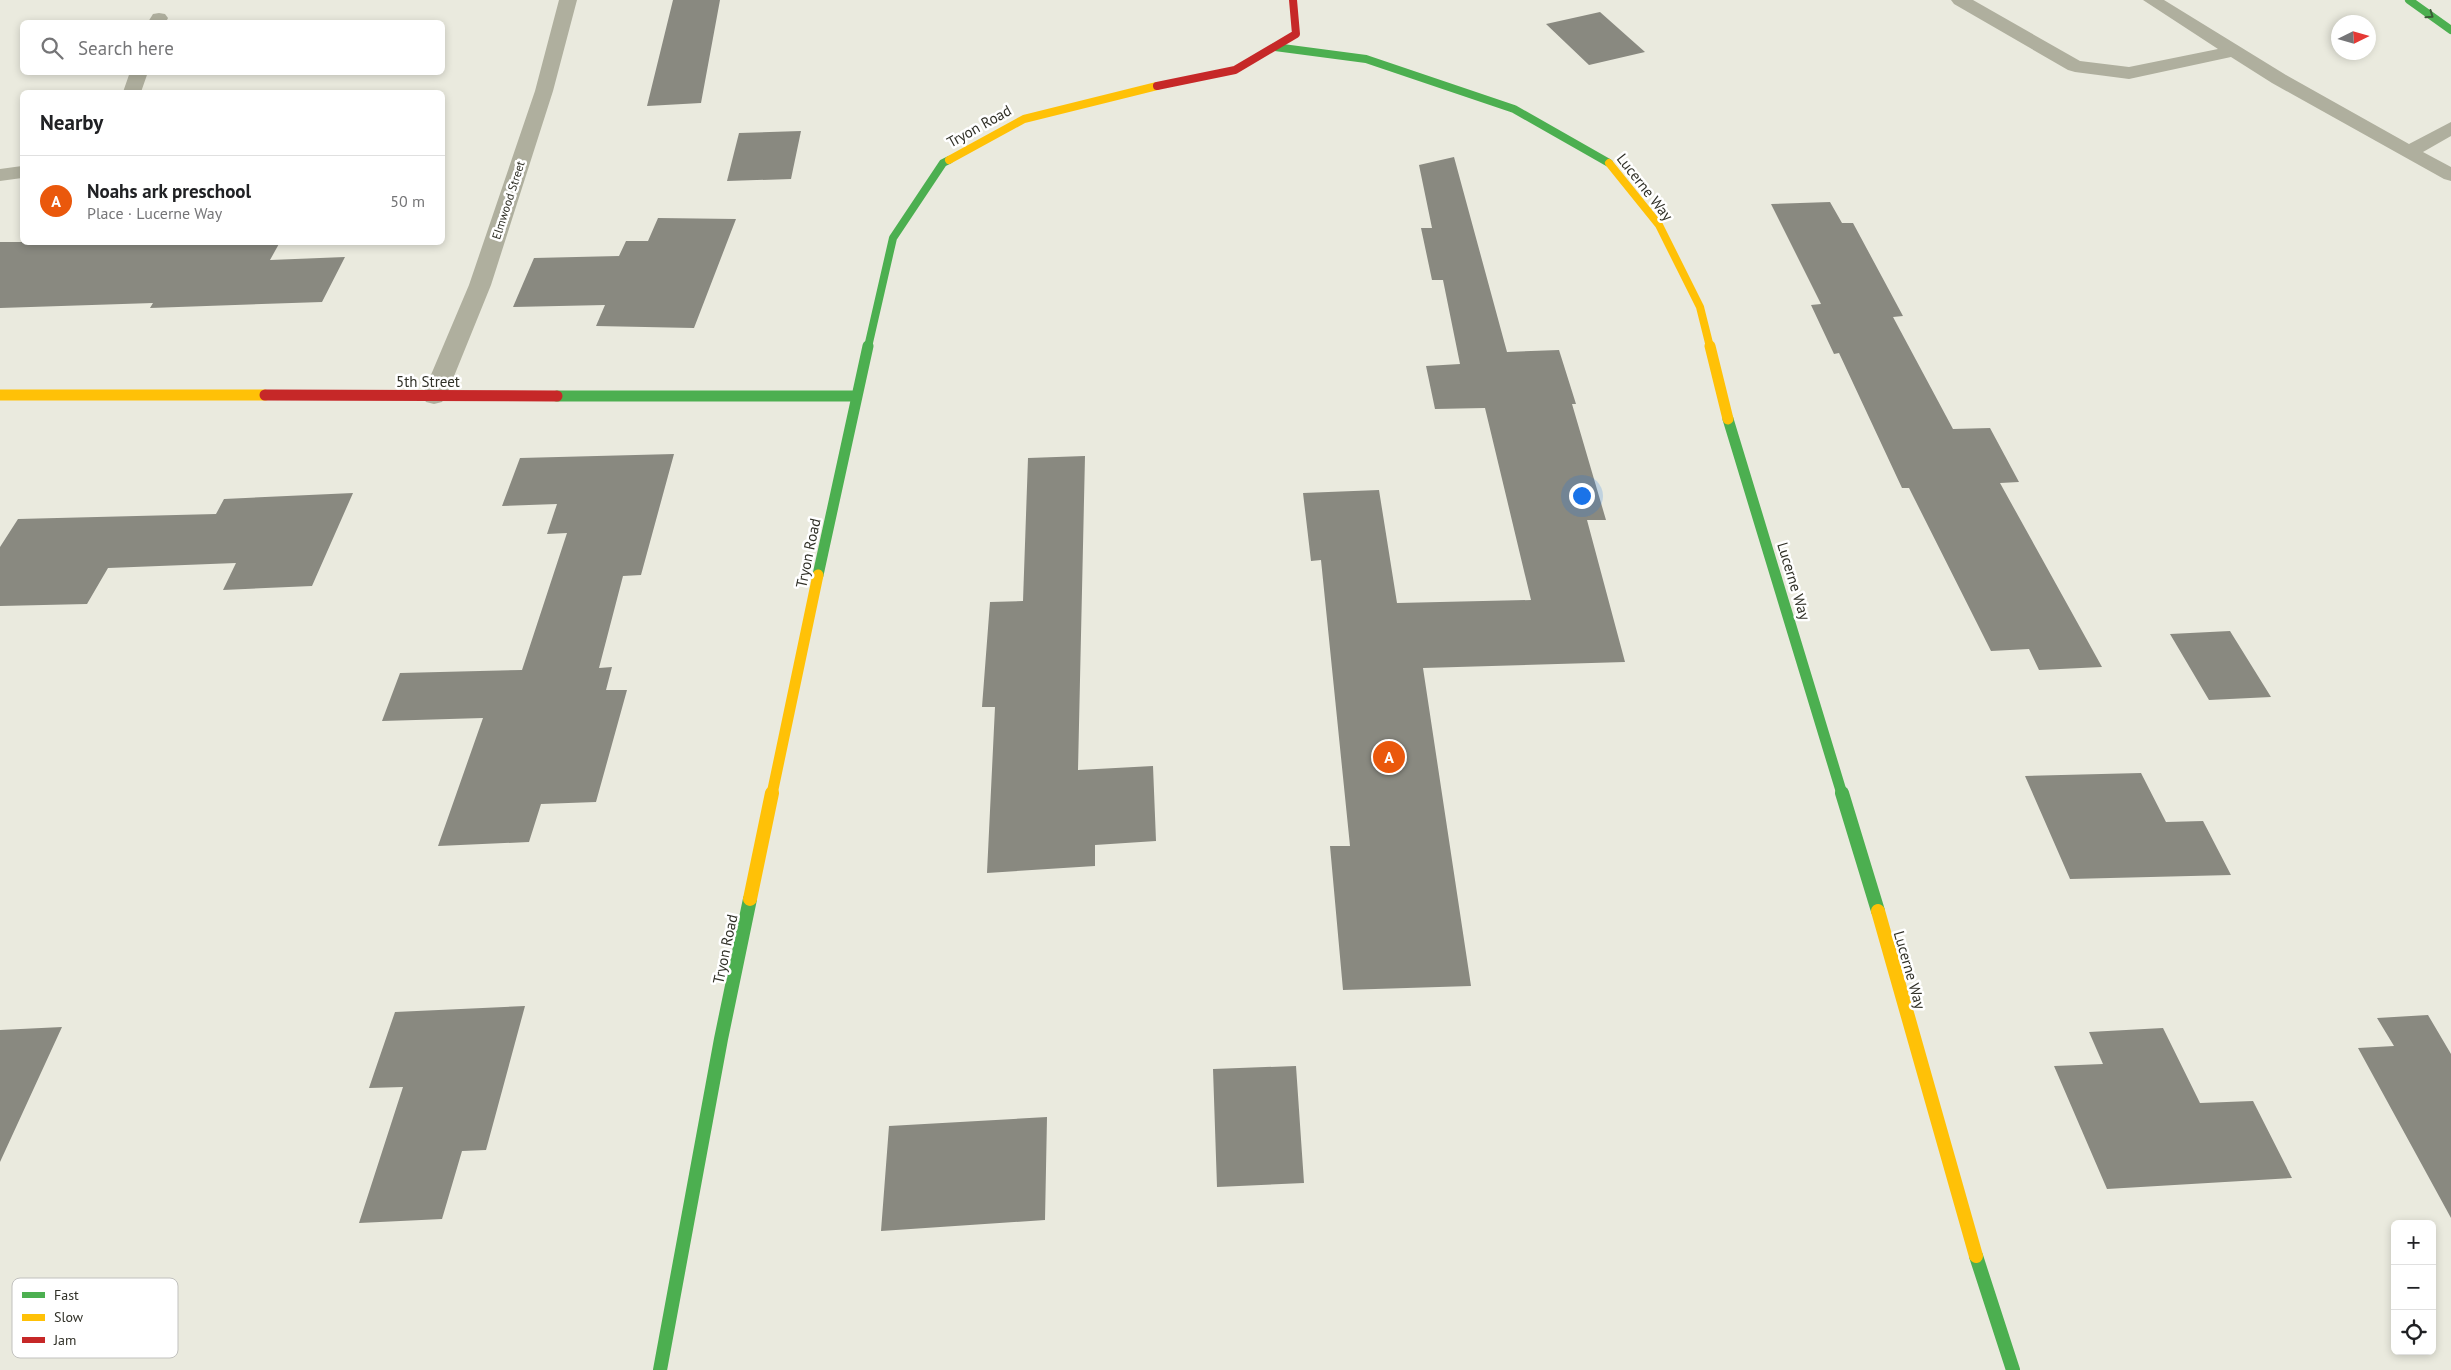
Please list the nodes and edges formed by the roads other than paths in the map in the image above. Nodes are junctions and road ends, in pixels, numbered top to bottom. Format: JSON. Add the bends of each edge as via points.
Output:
{"nodes":[{"id":1,"x":568,"y":0,"type":"edge"},
{"id":2,"x":1293,"y":0,"type":"edge"},
{"id":3,"x":1960,"y":0,"type":"edge"},
{"id":4,"x":2152,"y":0,"type":"edge"},
{"id":5,"x":2409,"y":0,"type":"edge"},
{"id":6,"x":2451,"y":30,"type":"edge"},
{"id":7,"x":1275,"y":47,"type":"junction"},
{"id":8,"x":2234,"y":51,"type":"junction"},
{"id":9,"x":138,"y":75,"type":"edge"},
{"id":10,"x":133,"y":90,"type":"edge"},
{"id":11,"x":2451,"y":128,"type":"edge"},
{"id":12,"x":2410,"y":151,"type":"junction"},
{"id":13,"x":20,"y":172,"type":"edge"},
{"id":14,"x":0,"y":175,"type":"edge"},
{"id":15,"x":2451,"y":175,"type":"edge"},
{"id":16,"x":0,"y":395,"type":"edge"},
{"id":17,"x":434,"y":396,"type":"junction"},
{"id":18,"x":856,"y":396,"type":"junction"},
{"id":19,"x":660,"y":1370,"type":"edge"},
{"id":20,"x":2014,"y":1370,"type":"edge"}],
"edges":[{"from":1,"to":17,"type":"street","name":"Elmwood Street","via":[[544,91],[480,286]]},
{"from":2,"to":7,"type":"street","name":"Tryon Road","via":[[1296,34]]},
{"from":3,"to":8,"type":"street","via":[[2075,66],[2129,73]]},
{"from":4,"to":8,"type":"street"},
{"from":5,"to":6,"type":"street","one_way":true},
{"from":7,"to":18,"type":"street","name":"Tryon Road","via":[[1235,70],[1124,93],[1024,119],[943,163],[893,238]]},
{"from":7,"to":20,"type":"street","name":"Lucerne Way","via":[[1366,59],[1514,109],[1608,161],[1659,225],[1700,307],[1728,419],[1868,877],[1966,1224]]},
{"from":8,"to":12,"type":"street"},
{"from":9,"to":10,"type":"street"},
{"from":11,"to":12,"type":"street"},
{"from":12,"to":15,"type":"street"},
{"from":13,"to":14,"type":"street"},
{"from":16,"to":17,"type":"street","name":"5th Street"},
{"from":17,"to":18,"type":"street","name":"5th Street"},
{"from":18,"to":19,"type":"street","name":"Tryon Road","via":[[721,1039]]}]}
